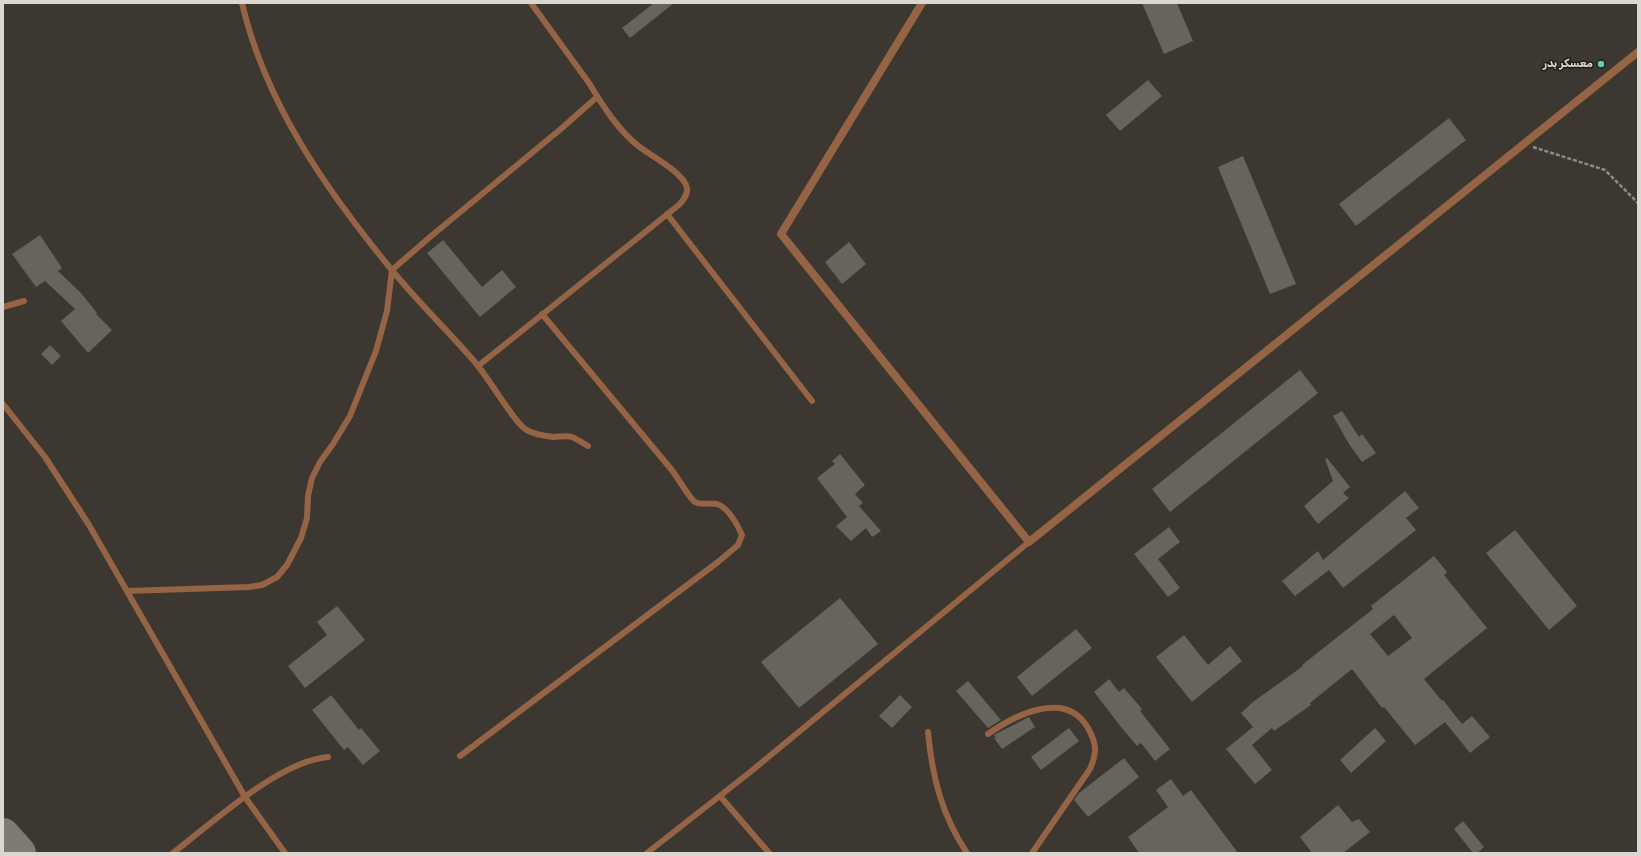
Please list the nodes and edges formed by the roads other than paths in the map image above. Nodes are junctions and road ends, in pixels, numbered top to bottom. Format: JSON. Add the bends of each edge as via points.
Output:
{"nodes":[{"id":1,"x":242,"y":3,"type":"edge"},
{"id":2,"x":531,"y":3,"type":"edge"},
{"id":3,"x":922,"y":3,"type":"edge"},
{"id":4,"x":1638,"y":52,"type":"edge"},
{"id":5,"x":597,"y":96,"type":"junction"},
{"id":6,"x":667,"y":214,"type":"junction"},
{"id":7,"x":392,"y":270,"type":"junction"},
{"id":8,"x":24,"y":301,"type":"dead end"},
{"id":9,"x":3,"y":307,"type":"edge"},
{"id":10,"x":542,"y":314,"type":"junction"},
{"id":11,"x":478,"y":366,"type":"junction"},
{"id":12,"x":812,"y":401,"type":"dead end"},
{"id":13,"x":3,"y":404,"type":"edge"},
{"id":14,"x":588,"y":446,"type":"dead end"},
{"id":15,"x":1029,"y":542,"type":"junction"},
{"id":16,"x":127,"y":591,"type":"junction"},
{"id":17,"x":928,"y":732,"type":"dead end"},
{"id":18,"x":988,"y":734,"type":"dead end"},
{"id":19,"x":460,"y":756,"type":"dead end"},
{"id":20,"x":328,"y":757,"type":"dead end"},
{"id":21,"x":720,"y":796,"type":"junction"},
{"id":22,"x":245,"y":797,"type":"junction"},
{"id":23,"x":173,"y":853,"type":"edge"},
{"id":24,"x":285,"y":853,"type":"edge"},
{"id":25,"x":647,"y":853,"type":"edge"},
{"id":26,"x":769,"y":853,"type":"edge"},
{"id":27,"x":967,"y":853,"type":"edge"},
{"id":28,"x":1032,"y":853,"type":"edge"}],
"edges":[{"from":1,"to":7,"type":"lane","via":[[255,48],[288,120],[336,199]]},
{"from":2,"to":5,"type":"lane"},
{"from":3,"to":15,"type":"street","via":[[781,234]]},
{"from":4,"to":15,"type":"street"},
{"from":5,"to":6,"type":"lane","via":[[629,139],[683,179],[687,187],[686,197]]},
{"from":5,"to":7,"type":"lane"},
{"from":6,"to":10,"type":"lane"},
{"from":6,"to":12,"type":"lane"},
{"from":7,"to":11,"type":"lane"},
{"from":7,"to":16,"type":"lane","via":[[387,311],[376,351],[350,416],[312,478],[303,532],[287,565],[277,577],[249,588]]},
{"from":8,"to":9,"type":"lane"},
{"from":10,"to":11,"type":"lane"},
{"from":10,"to":19,"type":"lane","via":[[671,469],[689,496],[695,502],[717,504],[726,510],[742,536],[738,545],[718,562]]},
{"from":11,"to":14,"type":"lane","via":[[525,429],[538,434],[571,436]]},
{"from":13,"to":16,"type":"lane","via":[[45,457],[89,525]]},
{"from":15,"to":21,"type":"lane"},
{"from":16,"to":22,"type":"lane"},
{"from":17,"to":27,"type":"lane","via":[[930,761],[937,789],[946,816]]},
{"from":18,"to":28,"type":"lane","via":[[1004,722],[1023,713],[1055,707],[1067,709],[1077,716],[1086,724],[1092,735],[1095,758],[1090,769]]},
{"from":20,"to":22,"type":"lane","via":[[292,767]]},
{"from":21,"to":25,"type":"lane"},
{"from":21,"to":26,"type":"lane"},
{"from":22,"to":23,"type":"lane"},
{"from":22,"to":24,"type":"lane"}]}
